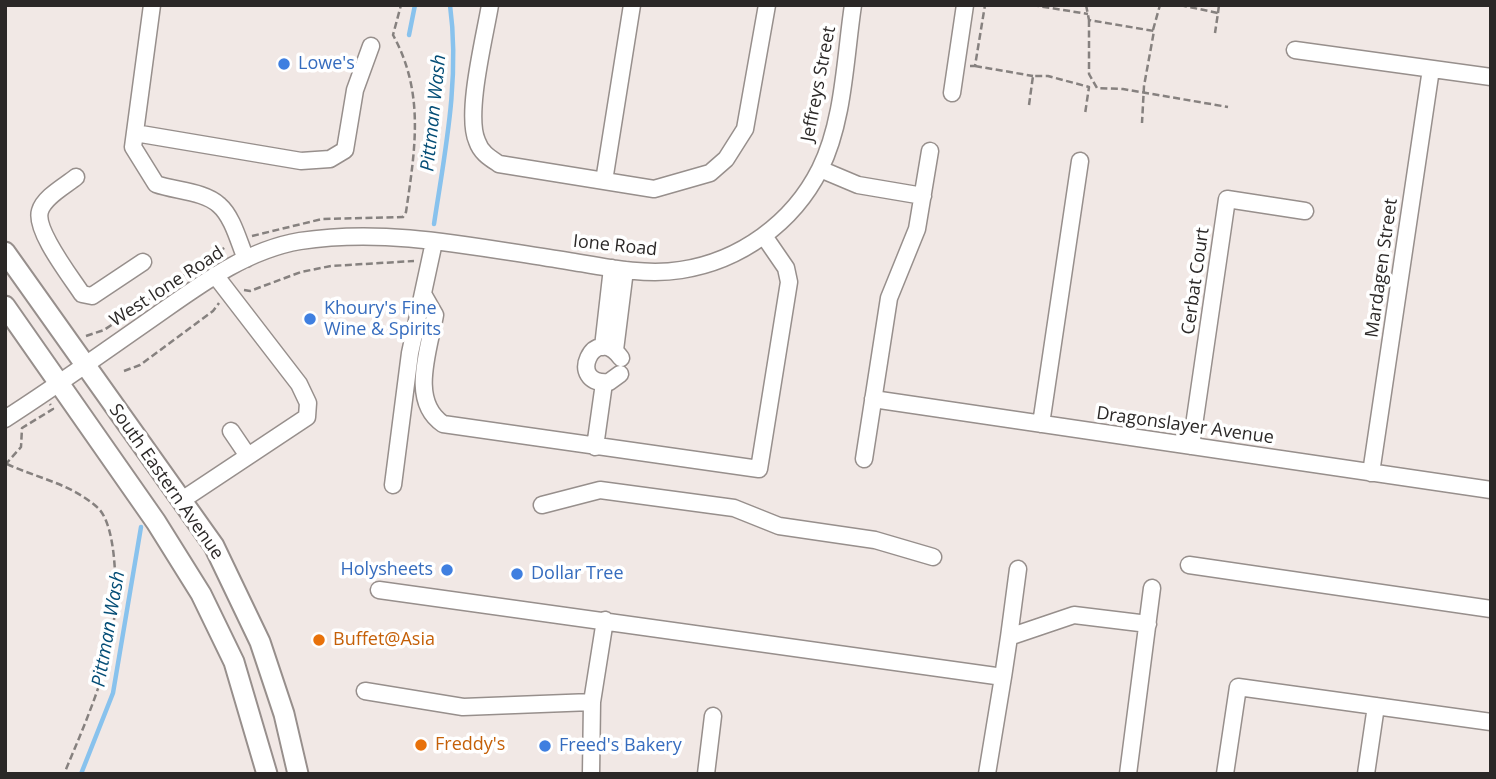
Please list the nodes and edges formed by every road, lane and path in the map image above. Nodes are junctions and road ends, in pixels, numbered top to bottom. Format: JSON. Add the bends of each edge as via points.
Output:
{"nodes":[{"id":1,"x":152,"y":5,"type":"edge"},
{"id":2,"x":490,"y":5,"type":"edge"},
{"id":3,"x":632,"y":5,"type":"edge"},
{"id":4,"x":767,"y":5,"type":"edge"},
{"id":5,"x":853,"y":5,"type":"edge"},
{"id":6,"x":965,"y":5,"type":"edge"},
{"id":7,"x":985,"y":5,"type":"edge"},
{"id":8,"x":1031,"y":5,"type":"edge"},
{"id":9,"x":1086,"y":5,"type":"edge"},
{"id":10,"x":1160,"y":5,"type":"edge"},
{"id":11,"x":1180,"y":5,"type":"edge"},
{"id":12,"x":1219,"y":5,"type":"edge"},
{"id":13,"x":1218,"y":13,"type":"junction"},
{"id":14,"x":1088,"y":14,"type":"junction"},
{"id":15,"x":1089,"y":20,"type":"junction"},
{"id":16,"x":1153,"y":30,"type":"junction"},
{"id":17,"x":1216,"y":33,"type":"dead end"},
{"id":18,"x":371,"y":46,"type":"dead end"},
{"id":19,"x":1296,"y":50,"type":"dead end"},
{"id":20,"x":956,"y":64,"type":"junction"},
{"id":21,"x":975,"y":66,"type":"junction"},
{"id":22,"x":1431,"y":68,"type":"junction"},
{"id":23,"x":1033,"y":76,"type":"junction"},
{"id":24,"x":1491,"y":78,"type":"edge"},
{"id":25,"x":1095,"y":86,"type":"junction"},
{"id":26,"x":1089,"y":88,"type":"junction"},
{"id":27,"x":952,"y":93,"type":"dead end"},
{"id":28,"x":1143,"y":93,"type":"junction"},
{"id":29,"x":1029,"y":105,"type":"dead end"},
{"id":30,"x":1228,"y":107,"type":"dead end"},
{"id":31,"x":1085,"y":114,"type":"dead end"},
{"id":32,"x":1142,"y":123,"type":"dead end"},
{"id":33,"x":135,"y":133,"type":"junction"},
{"id":34,"x":930,"y":151,"type":"dead end"},
{"id":35,"x":1080,"y":160,"type":"dead end"},
{"id":36,"x":820,"y":169,"type":"junction"},
{"id":37,"x":76,"y":177,"type":"dead end"},
{"id":38,"x":604,"y":181,"type":"junction"},
{"id":39,"x":923,"y":196,"type":"junction"},
{"id":40,"x":1305,"y":211,"type":"dead end"},
{"id":41,"x":764,"y":236,"type":"junction"},
{"id":42,"x":410,"y":238,"type":"joint"},
{"id":43,"x":434,"y":242,"type":"junction"},
{"id":44,"x":5,"y":252,"type":"edge"},
{"id":45,"x":246,"y":259,"type":"junction"},
{"id":46,"x":417,"y":261,"type":"dead end"},
{"id":47,"x":142,"y":262,"type":"dead end"},
{"id":48,"x":619,"y":269,"type":"junction"},
{"id":49,"x":215,"y":275,"type":"junction"},
{"id":50,"x":242,"y":289,"type":"dead end"},
{"id":51,"x":423,"y":294,"type":"junction"},
{"id":52,"x":219,"y":303,"type":"dead end"},
{"id":53,"x":5,"y":306,"type":"edge"},
{"id":54,"x":615,"y":357,"type":"junction"},
{"id":55,"x":83,"y":366,"type":"junction"},
{"id":56,"x":124,"y":371,"type":"dead end"},
{"id":57,"x":59,"y":381,"type":"junction"},
{"id":58,"x":604,"y":383,"type":"junction"},
{"id":59,"x":873,"y":399,"type":"junction"},
{"id":60,"x":5,"y":419,"type":"edge"},
{"id":61,"x":1041,"y":424,"type":"junction"},
{"id":62,"x":231,"y":431,"type":"dead end"},
{"id":63,"x":1191,"y":446,"type":"junction"},
{"id":64,"x":595,"y":447,"type":"junction"},
{"id":65,"x":248,"y":456,"type":"junction"},
{"id":66,"x":864,"y":459,"type":"dead end"},
{"id":67,"x":7,"y":464,"type":"edge"},
{"id":68,"x":1371,"y":472,"type":"junction"},
{"id":69,"x":393,"y":485,"type":"dead end"},
{"id":70,"x":1491,"y":490,"type":"edge"},
{"id":71,"x":182,"y":500,"type":"junction"},
{"id":72,"x":542,"y":505,"type":"dead end"},
{"id":73,"x":933,"y":557,"type":"dead end"},
{"id":74,"x":1189,"y":565,"type":"dead end"},
{"id":75,"x":1018,"y":569,"type":"dead end"},
{"id":76,"x":1152,"y":588,"type":"dead end"},
{"id":77,"x":379,"y":590,"type":"dead end"},
{"id":78,"x":1491,"y":609,"type":"edge"},
{"id":79,"x":605,"y":620,"type":"junction"},
{"id":80,"x":1148,"y":624,"type":"junction"},
{"id":81,"x":1009,"y":637,"type":"junction"},
{"id":82,"x":234,"y":662,"type":"junction"},
{"id":83,"x":1003,"y":677,"type":"junction"},
{"id":84,"x":365,"y":691,"type":"dead end"},
{"id":85,"x":592,"y":702,"type":"junction"},
{"id":86,"x":1376,"y":706,"type":"junction"},
{"id":87,"x":713,"y":716,"type":"dead end"},
{"id":88,"x":1491,"y":722,"type":"edge"},
{"id":89,"x":592,"y":732,"type":"junction"},
{"id":90,"x":64,"y":774,"type":"edge"},
{"id":91,"x":267,"y":774,"type":"edge"},
{"id":92,"x":278,"y":774,"type":"edge"},
{"id":93,"x":298,"y":774,"type":"edge"},
{"id":94,"x":579,"y":774,"type":"edge"},
{"id":95,"x":591,"y":774,"type":"edge"},
{"id":96,"x":706,"y":774,"type":"edge"},
{"id":97,"x":987,"y":774,"type":"edge"},
{"id":98,"x":1128,"y":774,"type":"edge"},
{"id":99,"x":1225,"y":774,"type":"edge"},
{"id":100,"x":1366,"y":774,"type":"edge"}],
"edges":[{"from":1,"to":33,"type":"street"},
{"from":2,"to":38,"type":"street","via":[[475,96],[475,139],[483,153],[499,164]]},
{"from":3,"to":38,"type":"street"},
{"from":4,"to":38,"type":"street","via":[[752,107],[745,129],[726,159],[710,173],[654,189]]},
{"from":5,"to":36,"type":"street","name":"Jeffreys Street","via":[[832,135]]},
{"from":6,"to":20,"type":"street"},
{"from":7,"to":21,"type":"path"},
{"from":8,"to":14,"type":"path"},
{"from":9,"to":14,"type":"path"},
{"from":10,"to":16,"type":"path"},
{"from":11,"to":13,"type":"path"},
{"from":12,"to":13,"type":"path"},
{"from":13,"to":17,"type":"path"},
{"from":14,"to":15,"type":"path"},
{"from":15,"to":16,"type":"path"},
{"from":15,"to":25,"type":"path","via":[[1089,74]]},
{"from":16,"to":28,"type":"path"},
{"from":18,"to":33,"type":"street","via":[[355,90],[345,150],[330,159],[301,161]]},
{"from":19,"to":22,"type":"street"},
{"from":20,"to":21,"type":"path"},
{"from":20,"to":27,"type":"street"},
{"from":21,"to":23,"type":"path"},
{"from":22,"to":24,"type":"street"},
{"from":22,"to":68,"type":"street","name":"Mardagen Street"},
{"from":23,"to":26,"type":"path"},
{"from":23,"to":29,"type":"path"},
{"from":25,"to":26,"type":"path"},
{"from":25,"to":28,"type":"path"},
{"from":26,"to":31,"type":"path"},
{"from":28,"to":30,"type":"path"},
{"from":28,"to":32,"type":"path"},
{"from":33,"to":45,"type":"street","via":[[132,148],[156,184],[201,195],[219,205]]},
{"from":34,"to":39,"type":"street"},
{"from":35,"to":61,"type":"street"},
{"from":36,"to":39,"type":"street","via":[[858,185]]},
{"from":36,"to":41,"type":"street","name":"Ione Road","via":[[800,201]]},
{"from":37,"to":47,"type":"street","via":[[43,205],[39,214],[41,227],[82,294],[92,296]]},
{"from":39,"to":59,"type":"street","via":[[917,229],[889,298]]},
{"from":40,"to":63,"type":"street","name":"Cerbat Court","via":[[1227,199]]},
{"from":41,"to":48,"type":"street","name":"Ione Road","via":[[733,255],[679,271]]},
{"from":41,"to":64,"type":"street","via":[[786,268],[789,282],[759,469]]},
{"from":42,"to":43,"type":"street","name":"Ione Road"},
{"from":42,"to":45,"type":"street","name":"West Ione Road","via":[[352,235],[297,242]]},
{"from":43,"to":48,"type":"street","name":"Ione Road"},
{"from":43,"to":51,"type":"street"},
{"from":44,"to":55,"type":"main road","name":"South Eastern Avenue"},
{"from":45,"to":49,"type":"street","name":"West Ione Road"},
{"from":46,"to":50,"type":"path","via":[[331,266],[250,291]]},
{"from":48,"to":54,"type":"street"},
{"from":49,"to":55,"type":"street","name":"West Ione Road"},
{"from":49,"to":65,"type":"street","via":[[299,384],[308,403],[307,417]]},
{"from":51,"to":64,"type":"street","via":[[435,313],[423,387],[432,416],[454,428]]},
{"from":51,"to":69,"type":"street","via":[[410,353]]},
{"from":52,"to":56,"type":"path","via":[[140,365]]},
{"from":53,"to":57,"type":"main road","name":"South Eastern Avenue"},
{"from":54,"to":58,"type":"street"},
{"from":54,"to":58,"type":"street","via":[[592,352],[586,362],[592,379]]},
{"from":55,"to":57,"type":"street","name":"West Ione Road"},
{"from":55,"to":71,"type":"main road","name":"South Eastern Avenue"},
{"from":57,"to":60,"type":"street","name":"West Ione Road"},
{"from":57,"to":82,"type":"main road","name":"South Eastern Avenue","via":[[183,565]]},
{"from":58,"to":64,"type":"street"},
{"from":59,"to":61,"type":"street","name":"Dragonslayer Avenue"},
{"from":59,"to":66,"type":"street"},
{"from":61,"to":63,"type":"street","name":"Dragonslayer Avenue"},
{"from":62,"to":65,"type":"street"},
{"from":63,"to":68,"type":"street","name":"Dragonslayer Avenue"},
{"from":65,"to":71,"type":"street"},
{"from":67,"to":90,"type":"path","via":[[48,478],[97,507],[114,541],[112,641],[95,699]]},
{"from":68,"to":70,"type":"street","name":"Dragonslayer Avenue"},
{"from":71,"to":93,"type":"main road","name":"South Eastern Avenue","via":[[214,546],[250,617],[285,714]]},
{"from":72,"to":73,"type":"street","via":[[600,490],[614,491],[734,508],[779,526],[875,540]]},
{"from":74,"to":78,"type":"street"},
{"from":75,"to":81,"type":"street"},
{"from":76,"to":80,"type":"street"},
{"from":77,"to":79,"type":"street"},
{"from":79,"to":83,"type":"street"},
{"from":79,"to":85,"type":"street"},
{"from":80,"to":81,"type":"street","via":[[1073,615]]},
{"from":80,"to":98,"type":"street"},
{"from":81,"to":83,"type":"street"},
{"from":82,"to":91,"type":"main road","name":"South Eastern Avenue"},
{"from":82,"to":92,"type":"main road","via":[[251,681]]},
{"from":83,"to":97,"type":"street"},
{"from":84,"to":85,"type":"street","via":[[463,707]]},
{"from":85,"to":89,"type":"street"},
{"from":86,"to":88,"type":"street"},
{"from":86,"to":99,"type":"street","via":[[1238,687]]},
{"from":86,"to":100,"type":"street"},
{"from":87,"to":96,"type":"street"},
{"from":89,"to":94,"type":"street"},
{"from":89,"to":95,"type":"street"}]}
